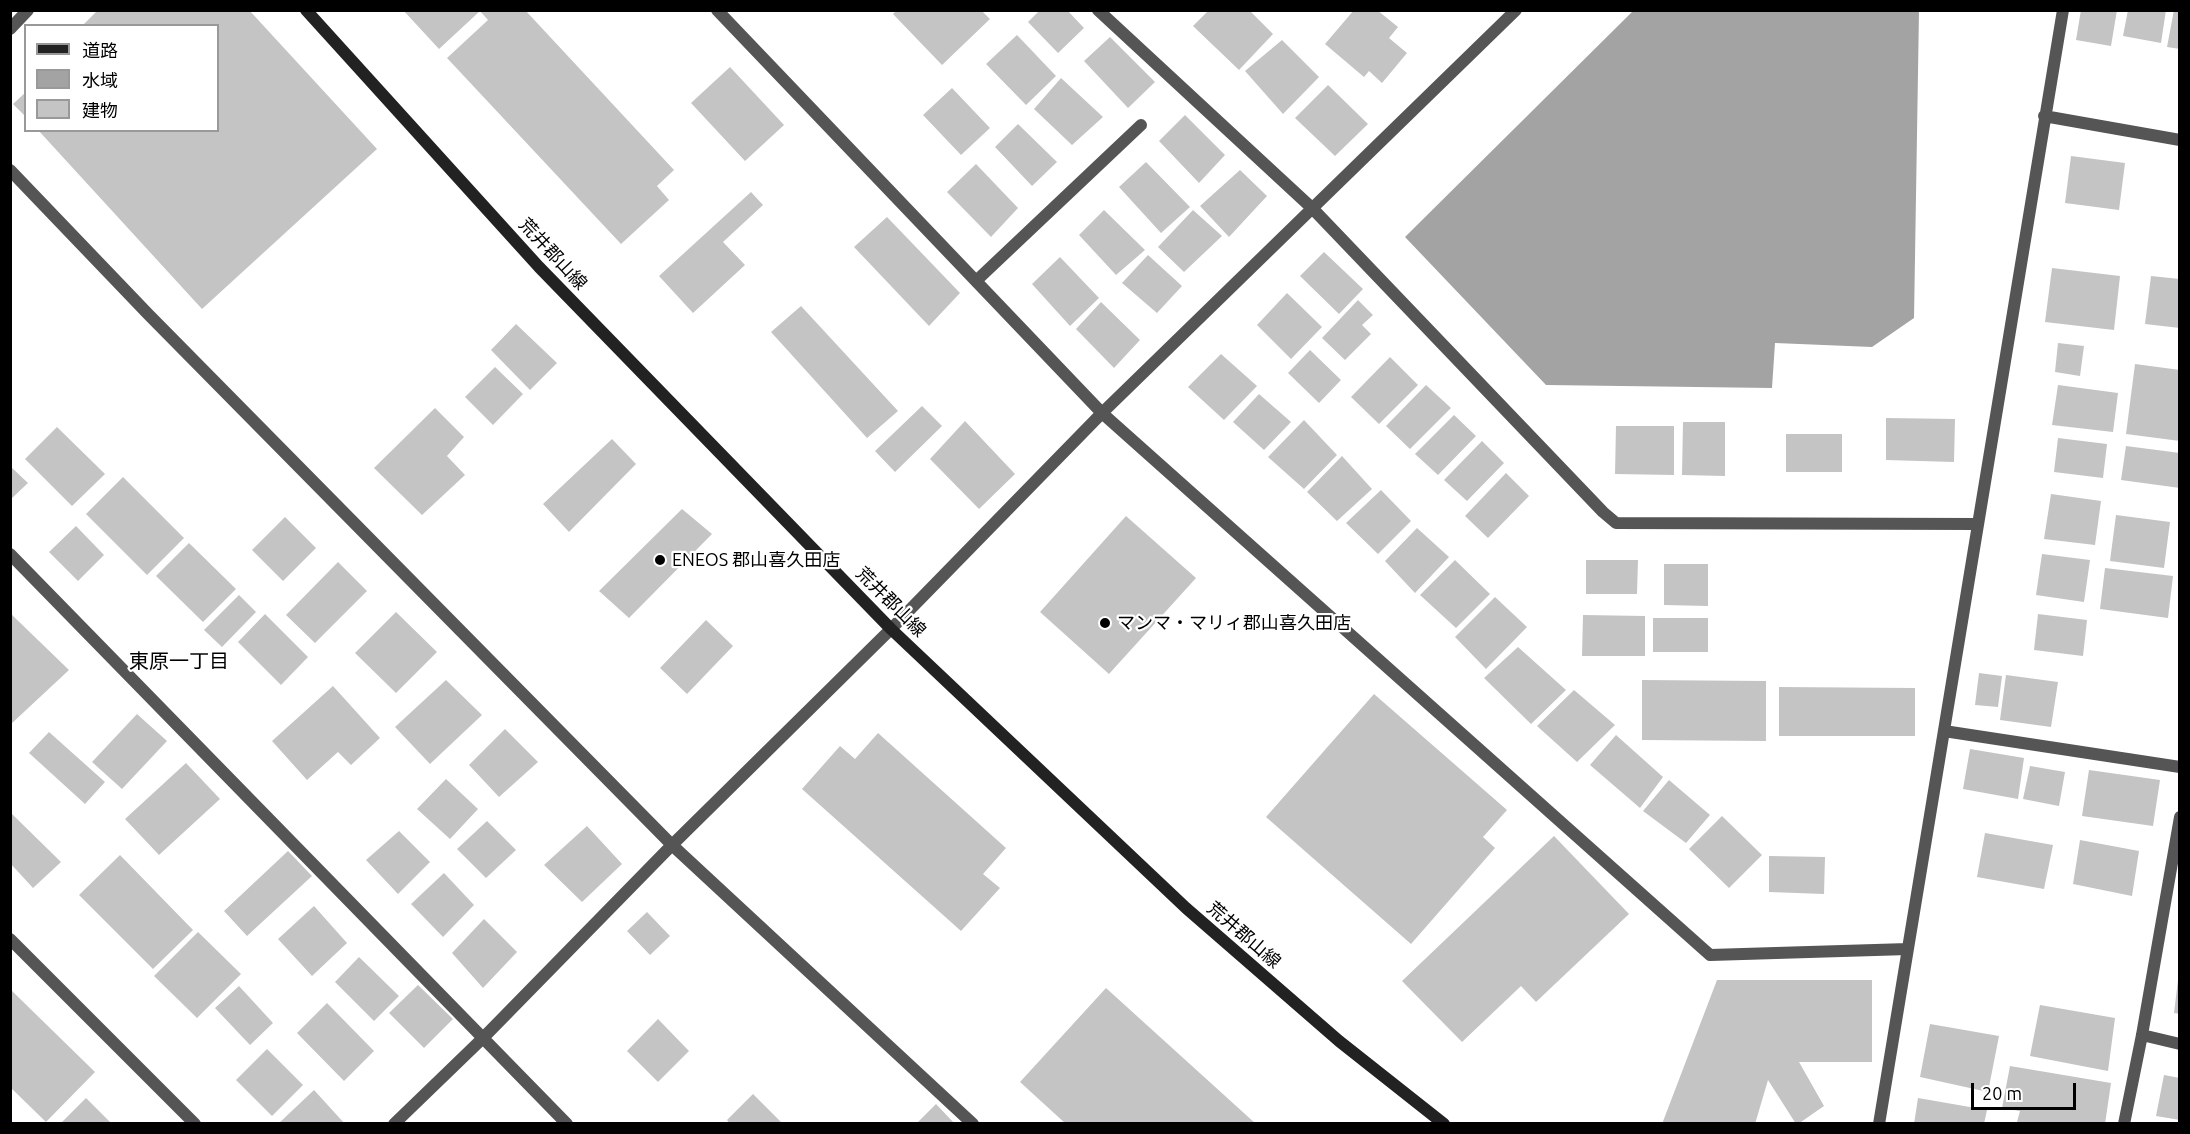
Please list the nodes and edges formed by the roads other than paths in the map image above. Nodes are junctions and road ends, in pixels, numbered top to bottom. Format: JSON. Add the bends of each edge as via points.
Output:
{"nodes":[{"id":1,"x":28,"y":10,"type":"edge"},
{"id":2,"x":306,"y":10,"type":"edge"},
{"id":3,"x":717,"y":10,"type":"edge"},
{"id":4,"x":1098,"y":10,"type":"edge"},
{"id":5,"x":1516,"y":10,"type":"edge"},
{"id":6,"x":2063,"y":10,"type":"edge"},
{"id":7,"x":10,"y":29,"type":"edge"},
{"id":8,"x":2044,"y":116,"type":"junction"},
{"id":9,"x":1141,"y":125,"type":"dead end"},
{"id":10,"x":2180,"y":140,"type":"edge"},
{"id":11,"x":10,"y":170,"type":"edge"},
{"id":12,"x":1313,"y":208,"type":"junction"},
{"id":13,"x":976,"y":281,"type":"junction"},
{"id":14,"x":1102,"y":413,"type":"junction"},
{"id":15,"x":1978,"y":524,"type":"junction"},
{"id":16,"x":10,"y":554,"type":"edge"},
{"id":17,"x":891,"y":629,"type":"junction"},
{"id":18,"x":1944,"y":731,"type":"junction"},
{"id":19,"x":2180,"y":767,"type":"edge"},
{"id":20,"x":2180,"y":817,"type":"edge"},
{"id":21,"x":672,"y":845,"type":"junction"},
{"id":22,"x":2175,"y":875,"type":"edge"},
{"id":23,"x":10,"y":939,"type":"edge"},
{"id":24,"x":1908,"y":949,"type":"junction"},
{"id":25,"x":2142,"y":1035,"type":"junction"},
{"id":26,"x":483,"y":1038,"type":"junction"},
{"id":27,"x":2180,"y":1044,"type":"edge"},
{"id":28,"x":195,"y":1124,"type":"edge"},
{"id":29,"x":394,"y":1124,"type":"edge"},
{"id":30,"x":567,"y":1124,"type":"edge"},
{"id":31,"x":973,"y":1124,"type":"edge"},
{"id":32,"x":1444,"y":1124,"type":"edge"},
{"id":33,"x":1878,"y":1124,"type":"edge"},
{"id":34,"x":2124,"y":1124,"type":"edge"}],
"edges":[{"from":1,"to":7,"type":"street"},
{"from":2,"to":17,"type":"main road","name":"荒井郡山線","via":[[539,267]]},
{"from":3,"to":13,"type":"street"},
{"from":4,"to":12,"type":"street"},
{"from":5,"to":12,"type":"street"},
{"from":6,"to":8,"type":"street"},
{"from":8,"to":10,"type":"street"},
{"from":8,"to":15,"type":"street"},
{"from":9,"to":13,"type":"street"},
{"from":11,"to":21,"type":"street"},
{"from":12,"to":14,"type":"street"},
{"from":12,"to":15,"type":"street","via":[[1616,523]]},
{"from":13,"to":14,"type":"street"},
{"from":14,"to":17,"type":"street"},
{"from":14,"to":24,"type":"street","via":[[1710,955]]},
{"from":15,"to":18,"type":"street"},
{"from":16,"to":26,"type":"street"},
{"from":17,"to":21,"type":"street"},
{"from":17,"to":32,"type":"main road","name":"荒井郡山線","via":[[1186,908],[1339,1041]]},
{"from":18,"to":19,"type":"street"},
{"from":18,"to":24,"type":"street"},
{"from":20,"to":22,"type":"street"},
{"from":21,"to":26,"type":"street"},
{"from":21,"to":31,"type":"street"},
{"from":22,"to":25,"type":"street"},
{"from":23,"to":28,"type":"street"},
{"from":24,"to":33,"type":"street"},
{"from":25,"to":27,"type":"street"},
{"from":25,"to":34,"type":"street"},
{"from":26,"to":29,"type":"street"},
{"from":26,"to":30,"type":"street"}]}
